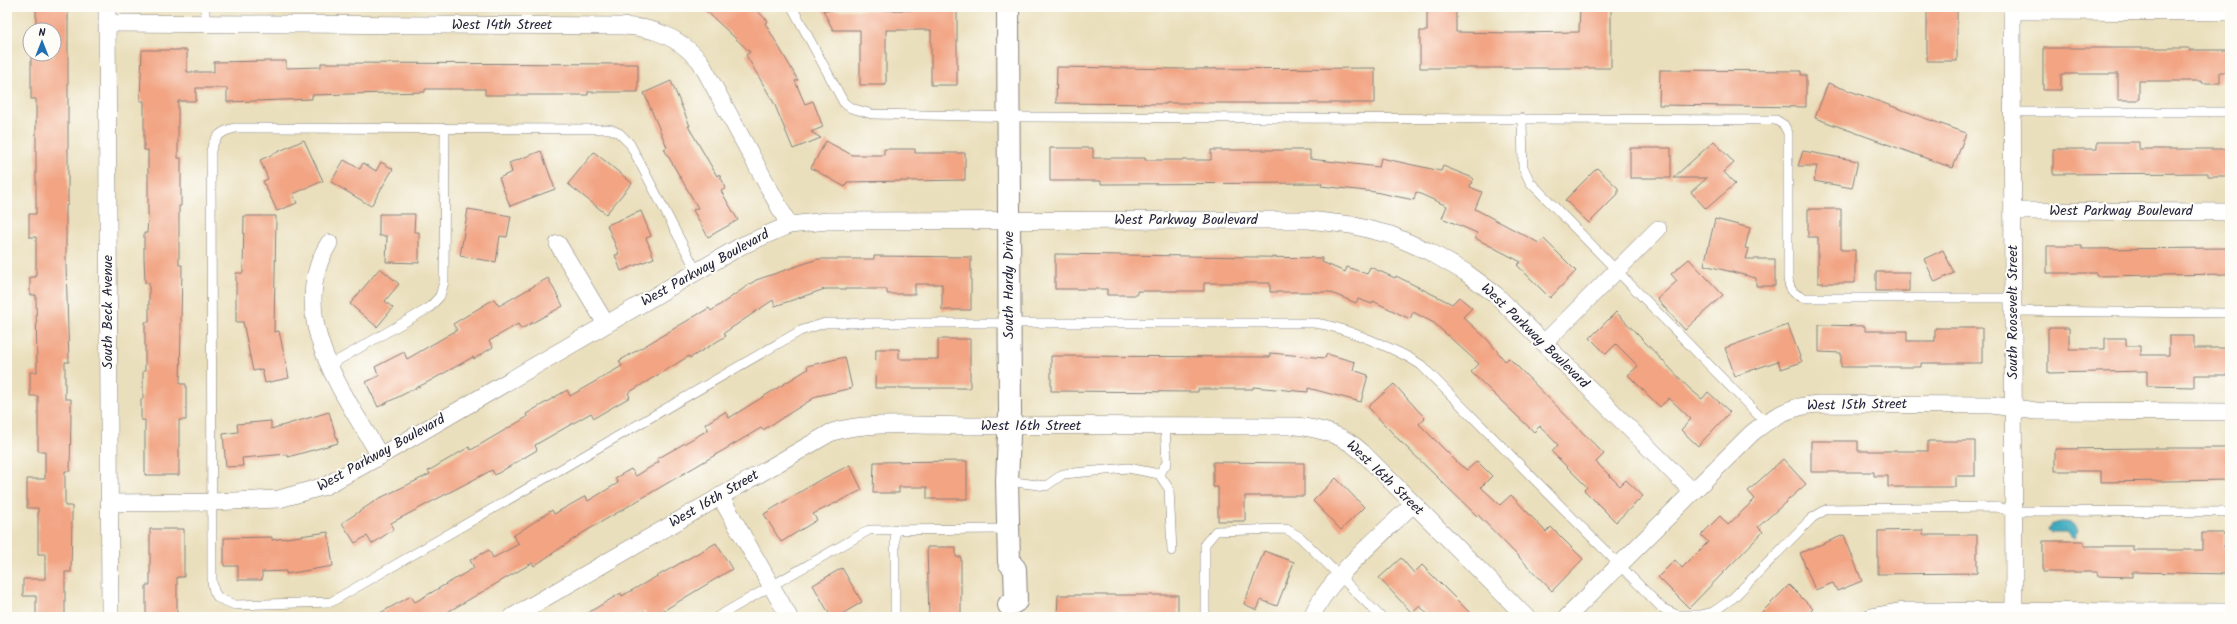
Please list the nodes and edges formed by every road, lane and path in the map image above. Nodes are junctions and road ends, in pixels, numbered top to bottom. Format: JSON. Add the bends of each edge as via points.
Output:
{"nodes":[{"id":1,"x":205,"y":7,"type":"edge"},
{"id":2,"x":792,"y":7,"type":"edge"},
{"id":3,"x":1008,"y":7,"type":"edge"},
{"id":4,"x":2012,"y":9,"type":"edge"},
{"id":5,"x":2230,"y":12,"type":"edge"},
{"id":6,"x":107,"y":15,"type":"edge"},
{"id":7,"x":205,"y":24,"type":"junction"},
{"id":8,"x":2013,"y":112,"type":"junction"},
{"id":9,"x":2230,"y":112,"type":"edge"},
{"id":10,"x":1008,"y":116,"type":"junction"},
{"id":11,"x":1522,"y":118,"type":"junction"},
{"id":12,"x":445,"y":128,"type":"junction"},
{"id":13,"x":2013,"y":211,"type":"junction"},
{"id":14,"x":2230,"y":212,"type":"edge"},
{"id":15,"x":1009,"y":220,"type":"junction"},
{"id":16,"x":789,"y":225,"type":"junction"},
{"id":17,"x":1658,"y":229,"type":"dead end"},
{"id":18,"x":329,"y":243,"type":"dead end"},
{"id":19,"x":558,"y":244,"type":"dead end"},
{"id":20,"x":1617,"y":270,"type":"junction"},
{"id":21,"x":697,"y":272,"type":"junction"},
{"id":22,"x":2013,"y":305,"type":"junction"},
{"id":23,"x":2230,"y":313,"type":"edge"},
{"id":24,"x":1009,"y":323,"type":"junction"},
{"id":25,"x":606,"y":324,"type":"junction"},
{"id":26,"x":1544,"y":343,"type":"junction"},
{"id":27,"x":328,"y":366,"type":"junction"},
{"id":28,"x":2014,"y":408,"type":"junction"},
{"id":29,"x":2230,"y":412,"type":"edge"},
{"id":30,"x":1765,"y":422,"type":"junction"},
{"id":31,"x":1008,"y":426,"type":"junction"},
{"id":32,"x":1165,"y":426,"type":"junction"},
{"id":33,"x":380,"y":456,"type":"junction"},
{"id":34,"x":1159,"y":474,"type":"junction"},
{"id":35,"x":1006,"y":481,"type":"junction"},
{"id":36,"x":1693,"y":492,"type":"junction"},
{"id":37,"x":720,"y":496,"type":"junction"},
{"id":38,"x":212,"y":502,"type":"junction"},
{"id":39,"x":109,"y":503,"type":"junction"},
{"id":40,"x":1413,"y":504,"type":"junction"},
{"id":41,"x":2013,"y":511,"type":"junction"},
{"id":42,"x":2230,"y":512,"type":"edge"},
{"id":43,"x":895,"y":529,"type":"junction"},
{"id":44,"x":1008,"y":529,"type":"junction"},
{"id":45,"x":1172,"y":551,"type":"dead end"},
{"id":46,"x":1620,"y":564,"type":"junction"},
{"id":47,"x":1340,"y":576,"type":"junction"},
{"id":48,"x":772,"y":586,"type":"junction"},
{"id":49,"x":1009,"y":611,"type":"edge"},
{"id":50,"x":2230,"y":612,"type":"edge"},
{"id":51,"x":2014,"y":614,"type":"edge"},
{"id":52,"x":110,"y":617,"type":"edge"},
{"id":53,"x":512,"y":617,"type":"edge"},
{"id":54,"x":717,"y":617,"type":"edge"},
{"id":55,"x":789,"y":617,"type":"edge"},
{"id":56,"x":896,"y":617,"type":"edge"},
{"id":57,"x":1205,"y":617,"type":"edge"},
{"id":58,"x":1312,"y":617,"type":"edge"},
{"id":59,"x":1381,"y":617,"type":"edge"},
{"id":60,"x":1526,"y":617,"type":"edge"},
{"id":61,"x":1567,"y":617,"type":"edge"},
{"id":62,"x":1871,"y":617,"type":"edge"}],
"edges":[{"from":1,"to":7,"type":"lane"},
{"from":2,"to":10,"type":"lane","via":[[844,103],[851,108],[872,114]]},
{"from":3,"to":10,"type":"street","name":"South Hardy Drive"},
{"from":4,"to":5,"type":"street"},
{"from":4,"to":8,"type":"street","name":"South Roosevelt Street"},
{"from":6,"to":7,"type":"street","name":"West 14th Street"},
{"from":6,"to":39,"type":"street","name":"South Beck Avenue"},
{"from":7,"to":16,"type":"street","name":"West 14th Street","via":[[622,26],[652,29],[678,41],[700,61]]},
{"from":8,"to":9,"type":"lane"},
{"from":8,"to":13,"type":"street","name":"South Roosevelt Street"},
{"from":10,"to":11,"type":"lane"},
{"from":10,"to":15,"type":"street","name":"South Hardy Drive"},
{"from":11,"to":20,"type":"lane","via":[[1525,175]]},
{"from":11,"to":22,"type":"lane","via":[[1776,120],[1784,125],[1788,133],[1788,278],[1792,292],[1805,298]]},
{"from":12,"to":21,"type":"lane","via":[[601,128],[619,133],[630,144]]},
{"from":12,"to":27,"type":"lane","via":[[444,282],[440,296],[429,308]]},
{"from":12,"to":38,"type":"lane","via":[[235,128],[225,130],[213,143]]},
{"from":13,"to":14,"type":"street","name":"West Parkway Boulevard"},
{"from":13,"to":22,"type":"street","name":"South Roosevelt Street"},
{"from":15,"to":16,"type":"street","name":"West Parkway Boulevard","via":[[821,221]]},
{"from":15,"to":24,"type":"street","name":"South Hardy Drive"},
{"from":15,"to":26,"type":"street","name":"West Parkway Boulevard","via":[[1309,220],[1371,230],[1412,243],[1465,272],[1496,295]]},
{"from":16,"to":21,"type":"street","name":"West Parkway Boulevard","via":[[753,240]]},
{"from":17,"to":20,"type":"street"},
{"from":18,"to":27,"type":"street","via":[[318,264],[314,286],[316,325],[321,350]]},
{"from":19,"to":25,"type":"street"},
{"from":20,"to":26,"type":"street"},
{"from":20,"to":30,"type":"lane"},
{"from":21,"to":25,"type":"street","name":"West Parkway Boulevard"},
{"from":22,"to":23,"type":"lane"},
{"from":22,"to":28,"type":"street","name":"South Roosevelt Street"},
{"from":24,"to":31,"type":"street","name":"South Hardy Drive"},
{"from":24,"to":38,"type":"lane","via":[[825,323],[800,330],[331,602],[235,605],[218,598],[212,582]]},
{"from":24,"to":46,"type":"lane","via":[[1313,323],[1335,327],[1404,355],[1421,365]]},
{"from":25,"to":33,"type":"street","name":"West Parkway Boulevard"},
{"from":26,"to":36,"type":"street","name":"West Parkway Boulevard"},
{"from":27,"to":33,"type":"street"},
{"from":28,"to":29,"type":"street","name":"West 15th Street","via":[[2036,411]]},
{"from":28,"to":30,"type":"street","name":"West 15th Street","via":[[1992,405],[1818,404],[1789,409]]},
{"from":28,"to":41,"type":"street","name":"South Roosevelt Street"},
{"from":30,"to":36,"type":"street","name":"West 15th Street"},
{"from":31,"to":32,"type":"street","name":"West 16th Street"},
{"from":31,"to":35,"type":"street","name":"South Hardy Drive"},
{"from":31,"to":37,"type":"street","name":"West 16th Street","via":[[864,426],[840,429]]},
{"from":32,"to":34,"type":"lane","via":[[1168,463]]},
{"from":32,"to":40,"type":"street","name":"West 16th Street","via":[[1296,426],[1326,431],[1353,444]]},
{"from":33,"to":38,"type":"street","name":"West Parkway Boulevard","via":[[332,482],[294,496],[262,501]]},
{"from":34,"to":35,"type":"lane","via":[[1128,468],[1063,474],[1046,486]]},
{"from":34,"to":45,"type":"lane","via":[[1169,489]]},
{"from":35,"to":44,"type":"street","name":"South Hardy Drive"},
{"from":36,"to":46,"type":"street","name":"West 15th Street"},
{"from":37,"to":48,"type":"street"},
{"from":37,"to":53,"type":"street","name":"West 16th Street"},
{"from":38,"to":39,"type":"street","name":"West Parkway Boulevard"},
{"from":39,"to":52,"type":"street","name":"South Beck Avenue"},
{"from":40,"to":47,"type":"street"},
{"from":40,"to":60,"type":"street","name":"West 16th Street"},
{"from":41,"to":42,"type":"lane"},
{"from":41,"to":46,"type":"lane","via":[[1996,507],[1827,509],[1812,518],[1733,598],[1713,612],[1702,616],[1677,615],[1666,611]]},
{"from":41,"to":51,"type":"street","name":"South Roosevelt Street"},
{"from":43,"to":44,"type":"lane"},
{"from":43,"to":48,"type":"lane","via":[[877,529],[862,533]]},
{"from":43,"to":56,"type":"lane"},
{"from":44,"to":49,"type":"street","name":"South Hardy Drive","via":[[1009,562],[1001,568],[1002,600]]},
{"from":46,"to":61,"type":"street","name":"West 15th Street"},
{"from":47,"to":57,"type":"lane","via":[[1294,531],[1216,531],[1205,544]]},
{"from":47,"to":58,"type":"street","via":[[1323,595]]},
{"from":47,"to":59,"type":"lane"},
{"from":48,"to":54,"type":"lane"},
{"from":48,"to":55,"type":"street"},
{"from":50,"to":51,"type":"street"},
{"from":51,"to":62,"type":"street","via":[[1903,611]]}]}
